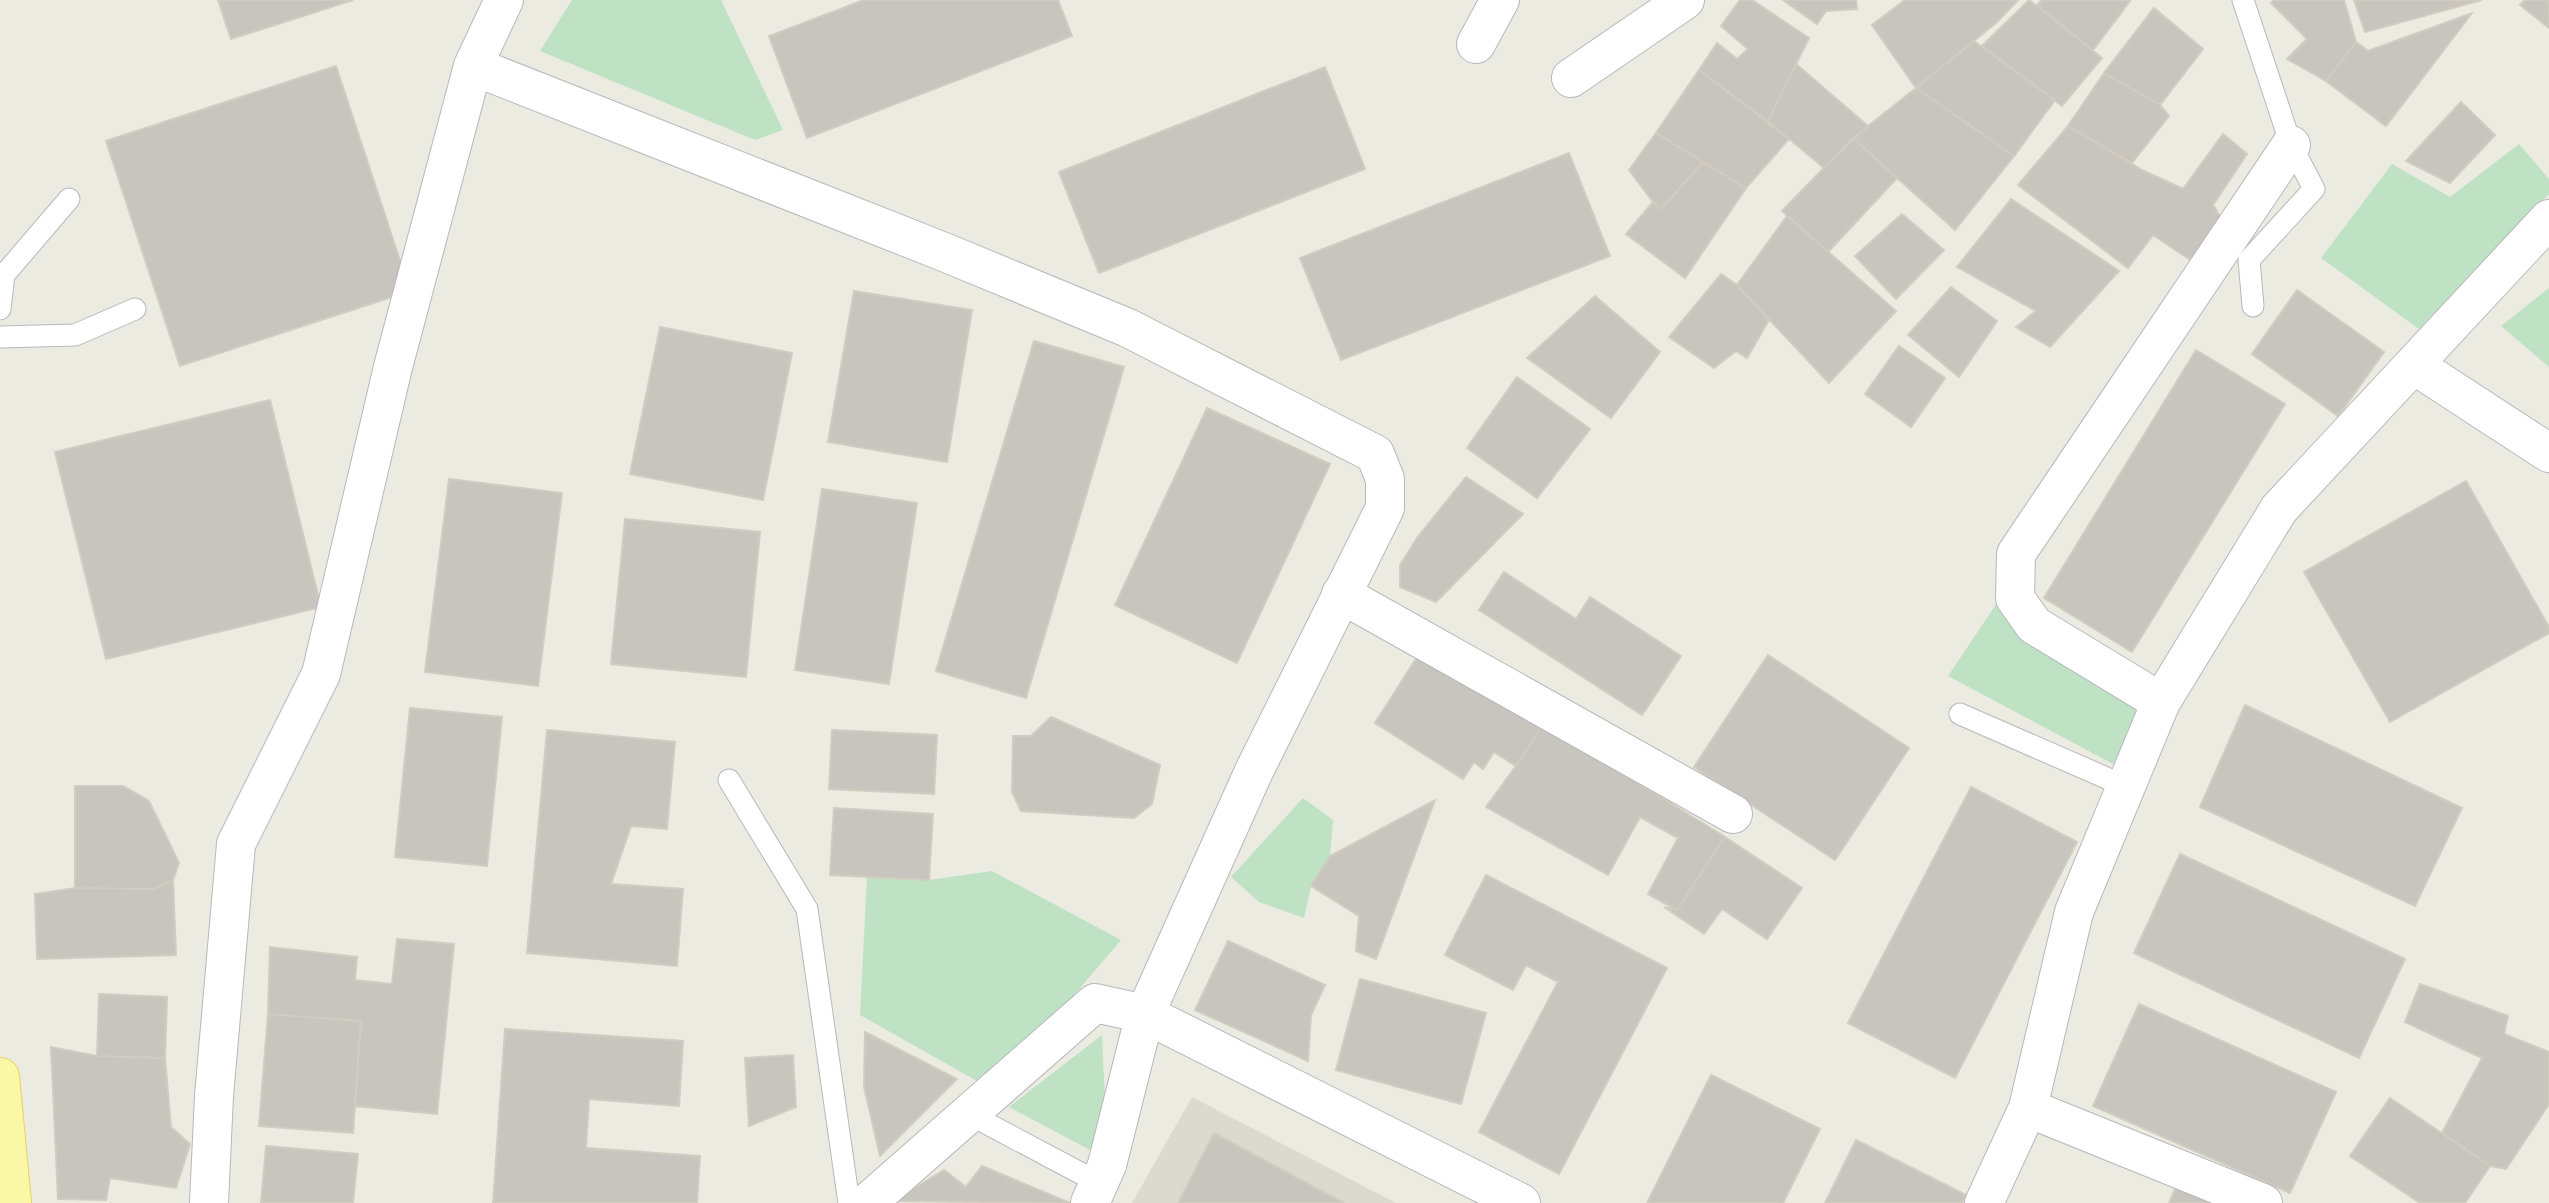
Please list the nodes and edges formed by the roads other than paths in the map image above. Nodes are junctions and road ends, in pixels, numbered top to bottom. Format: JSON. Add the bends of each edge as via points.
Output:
{"nodes":[{"id":1,"x":504,"y":0,"type":"edge"},
{"id":2,"x":1500,"y":0,"type":"edge"},
{"id":3,"x":1685,"y":0,"type":"edge"},
{"id":4,"x":2243,"y":0,"type":"edge"},
{"id":5,"x":1476,"y":44,"type":"dead end"},
{"id":6,"x":473,"y":66,"type":"junction"},
{"id":7,"x":1571,"y":78,"type":"dead end"},
{"id":8,"x":2291,"y":145,"type":"junction"},
{"id":9,"x":69,"y":199,"type":"dead end"},
{"id":10,"x":2549,"y":219,"type":"edge"},
{"id":11,"x":2253,"y":306,"type":"dead end"},
{"id":12,"x":0,"y":309,"type":"edge"},
{"id":13,"x":135,"y":309,"type":"dead end"},
{"id":14,"x":0,"y":337,"type":"edge"},
{"id":15,"x":2414,"y":365,"type":"junction"},
{"id":16,"x":2549,"y":453,"type":"edge"},
{"id":17,"x":1342,"y":594,"type":"junction"},
{"id":18,"x":2161,"y":702,"type":"junction"},
{"id":19,"x":1960,"y":714,"type":"dead end"},
{"id":20,"x":729,"y":780,"type":"dead end"},
{"id":21,"x":2127,"y":787,"type":"junction"},
{"id":22,"x":1733,"y":814,"type":"dead end"},
{"id":23,"x":1145,"y":1014,"type":"junction"},
{"id":24,"x":0,"y":1077,"type":"edge"},
{"id":25,"x":2028,"y":1108,"type":"junction"},
{"id":26,"x":969,"y":1114,"type":"junction"},
{"id":27,"x":1094,"y":1193,"type":"edge"},
{"id":28,"x":12,"y":1203,"type":"edge"},
{"id":29,"x":209,"y":1203,"type":"edge"},
{"id":30,"x":849,"y":1203,"type":"edge"},
{"id":31,"x":867,"y":1203,"type":"edge"},
{"id":32,"x":1521,"y":1203,"type":"edge"},
{"id":33,"x":1984,"y":1203,"type":"edge"},
{"id":34,"x":2263,"y":1203,"type":"edge"}],
"edges":[{"from":1,"to":6,"type":"street"},
{"from":2,"to":5,"type":"street"},
{"from":3,"to":7,"type":"street"},
{"from":4,"to":8,"type":"lane"},
{"from":6,"to":17,"type":"street","via":[[1128,328],[1375,454],[1385,479],[1385,508]]},
{"from":6,"to":29,"type":"street","via":[[393,367],[321,674],[236,844]]},
{"from":8,"to":11,"type":"lane","via":[[2314,189],[2249,260]]},
{"from":8,"to":18,"type":"street","via":[[2016,554],[2015,598],[2034,625]]},
{"from":9,"to":12,"type":"lane","via":[[4,275]]},
{"from":10,"to":15,"type":"street"},
{"from":13,"to":14,"type":"lane","via":[[75,335]]},
{"from":15,"to":16,"type":"street"},
{"from":15,"to":18,"type":"street","via":[[2279,509]]},
{"from":17,"to":22,"type":"street"},
{"from":17,"to":23,"type":"street","via":[[1254,771]]},
{"from":18,"to":21,"type":"street"},
{"from":19,"to":21,"type":"lane"},
{"from":20,"to":30,"type":"lane","via":[[807,909]]},
{"from":21,"to":25,"type":"street","via":[[2074,912]]},
{"from":23,"to":26,"type":"street","via":[[1094,1003]]},
{"from":23,"to":27,"type":"street","via":[[1107,1165]]},
{"from":23,"to":32,"type":"street"},
{"from":24,"to":28,"type":"main road"},
{"from":25,"to":33,"type":"street"},
{"from":25,"to":34,"type":"street"},
{"from":26,"to":27,"type":"lane"},
{"from":26,"to":31,"type":"street"}]}
